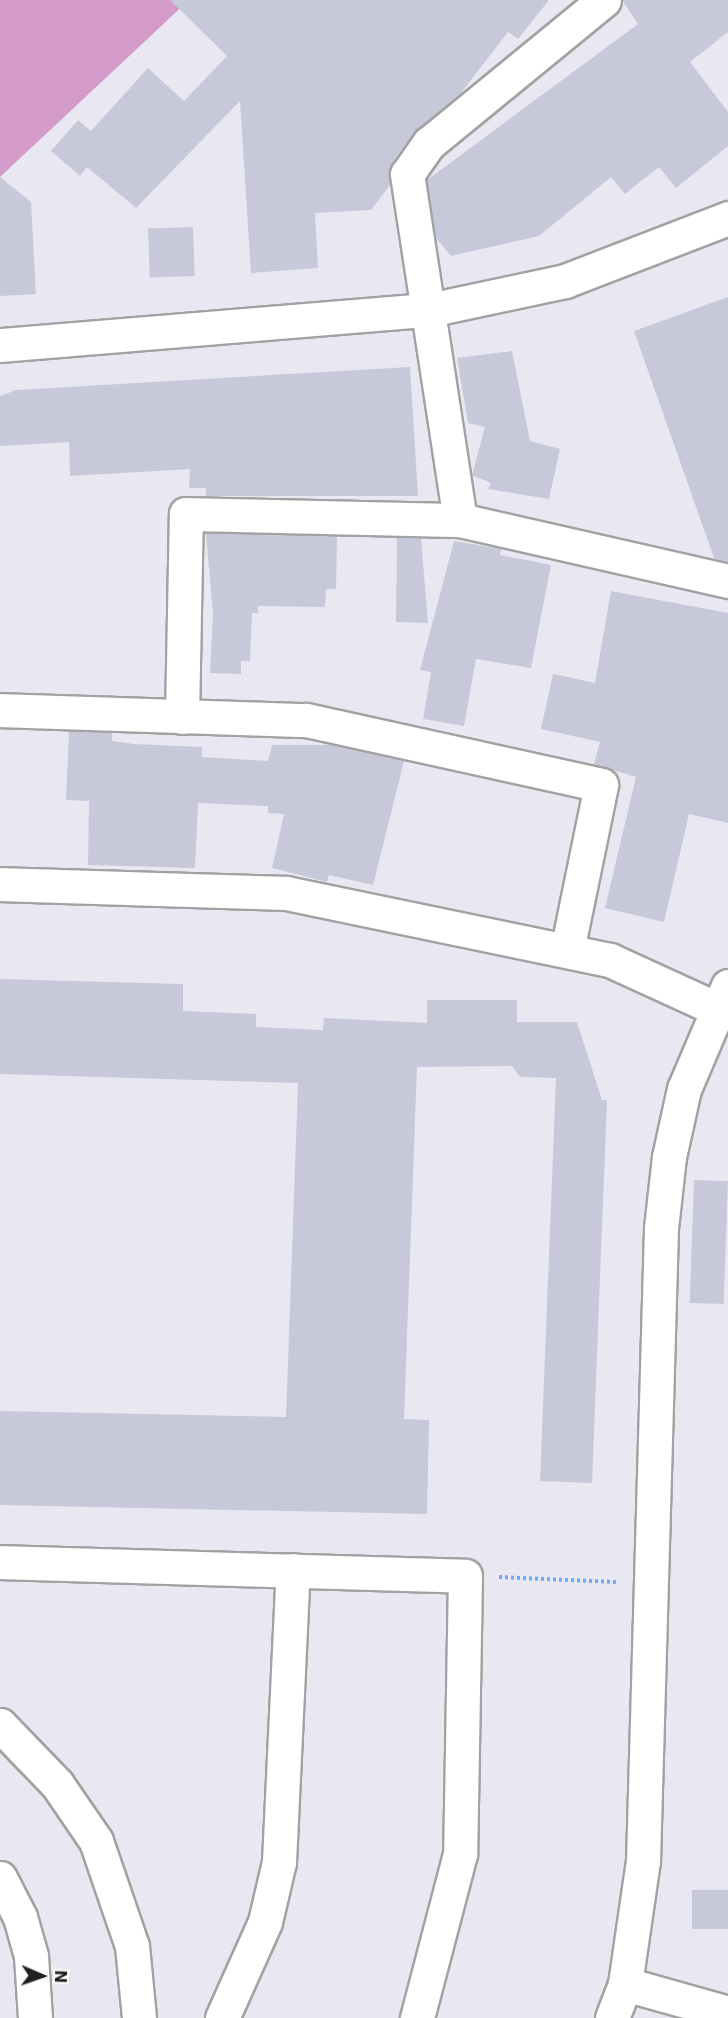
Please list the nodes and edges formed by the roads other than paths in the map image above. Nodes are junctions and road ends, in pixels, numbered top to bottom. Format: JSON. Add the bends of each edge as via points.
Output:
{"nodes":[{"id":1,"x":604,"y":0,"type":"edge"},
{"id":2,"x":728,"y":218,"type":"edge"},
{"id":3,"x":429,"y":310,"type":"junction"},
{"id":4,"x":0,"y":345,"type":"edge"},
{"id":5,"x":460,"y":520,"type":"junction"},
{"id":6,"x":728,"y":581,"type":"edge"},
{"id":7,"x":0,"y":710,"type":"edge"},
{"id":8,"x":182,"y":717,"type":"junction"},
{"id":9,"x":0,"y":884,"type":"edge"},
{"id":10,"x":567,"y":951,"type":"junction"},
{"id":11,"x":724,"y":1003,"type":"edge"},
{"id":12,"x":0,"y":1562,"type":"edge"},
{"id":13,"x":293,"y":1570,"type":"junction"},
{"id":14,"x":0,"y":1725,"type":"edge"},
{"id":15,"x":0,"y":1878,"type":"edge"},
{"id":16,"x":625,"y":1984,"type":"junction"},
{"id":17,"x":728,"y":2013,"type":"edge"},
{"id":18,"x":35,"y":2018,"type":"edge"},
{"id":19,"x":139,"y":2018,"type":"edge"},
{"id":20,"x":222,"y":2018,"type":"edge"},
{"id":21,"x":417,"y":2018,"type":"edge"},
{"id":22,"x":612,"y":2018,"type":"edge"}],
"edges":[{"from":1,"to":3,"type":"street","via":[[414,159],[407,174]]},
{"from":2,"to":3,"type":"street","via":[[565,281]]},
{"from":3,"to":4,"type":"street"},
{"from":3,"to":5,"type":"street"},
{"from":5,"to":6,"type":"street"},
{"from":5,"to":8,"type":"street","via":[[186,514]]},
{"from":7,"to":8,"type":"street"},
{"from":8,"to":10,"type":"street","via":[[306,720],[601,785]]},
{"from":9,"to":10,"type":"street","via":[[286,893]]},
{"from":10,"to":11,"type":"street","via":[[610,960]]},
{"from":11,"to":16,"type":"street","via":[[684,1089],[662,1228],[643,1861]]},
{"from":12,"to":13,"type":"street"},
{"from":13,"to":20,"type":"street","via":[[279,1862],[265,1922]]},
{"from":13,"to":21,"type":"street","via":[[465,1575],[460,1854]]},
{"from":14,"to":19,"type":"street","via":[[57,1784],[96,1841],[132,1946]]},
{"from":15,"to":18,"type":"street","via":[[20,1917],[30,1956]]},
{"from":16,"to":17,"type":"street"},
{"from":16,"to":22,"type":"street"}]}
